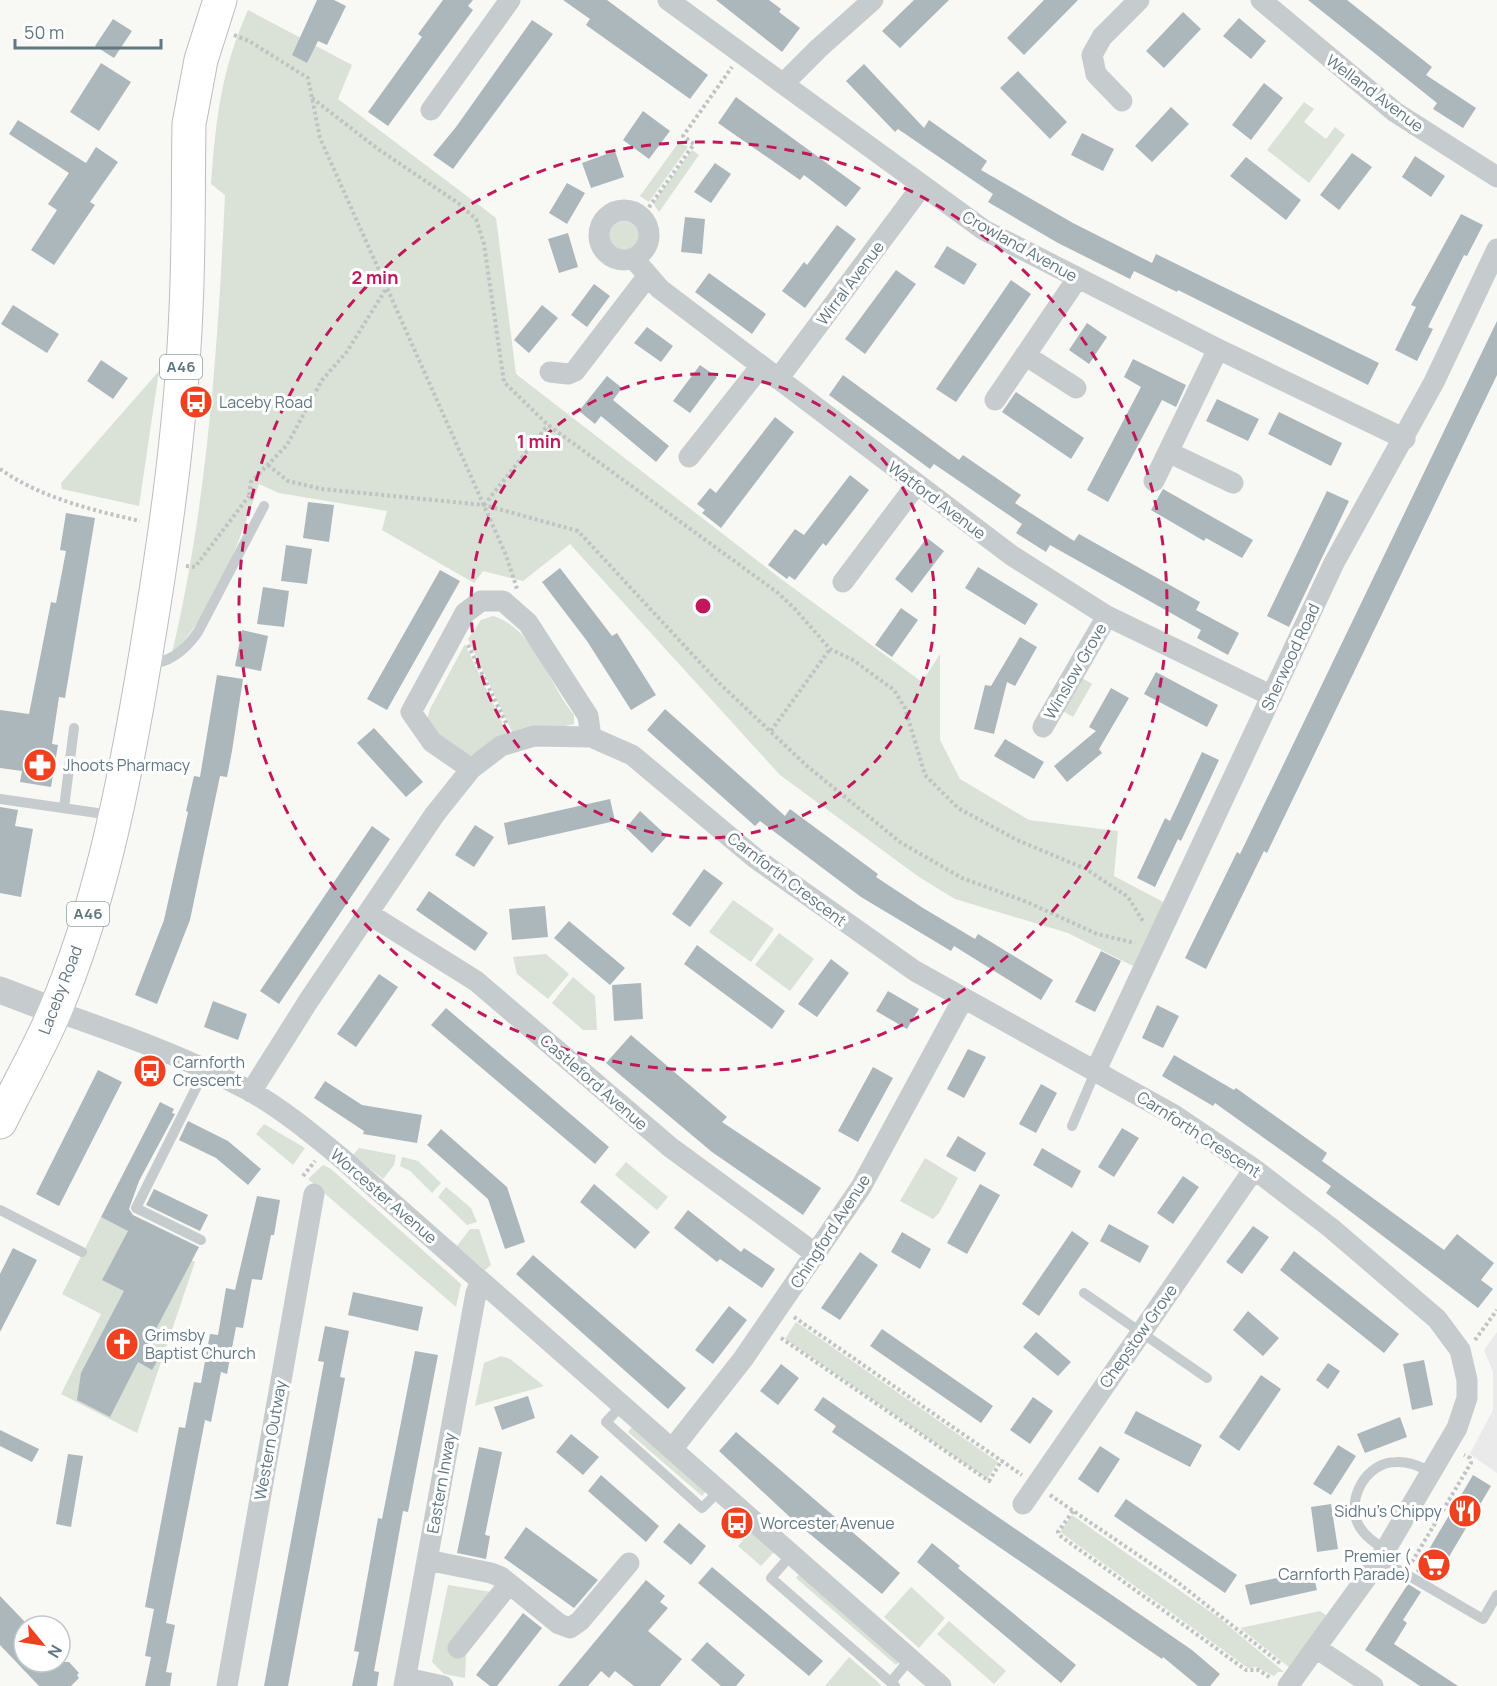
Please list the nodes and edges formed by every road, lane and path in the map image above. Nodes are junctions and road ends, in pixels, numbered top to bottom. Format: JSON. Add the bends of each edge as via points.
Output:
{"nodes":[{"id":1,"x":510,"y":0,"type":"edge"},
{"id":2,"x":668,"y":0,"type":"edge"},
{"id":3,"x":873,"y":0,"type":"edge"},
{"id":4,"x":1139,"y":0,"type":"edge"},
{"id":5,"x":1261,"y":0,"type":"edge"},
{"id":6,"x":215,"y":13,"type":"edge"},
{"id":7,"x":741,"y":54,"type":"junction"},
{"id":8,"x":783,"y":84,"type":"junction"},
{"id":9,"x":312,"y":98,"type":"junction"},
{"id":10,"x":1122,"y":102,"type":"dead end"},
{"id":11,"x":431,"y":110,"type":"dead end"},
{"id":12,"x":1497,"y":177,"type":"edge"},
{"id":13,"x":922,"y":186,"type":"junction"},
{"id":14,"x":642,"y":218,"type":"junction"},
{"id":15,"x":1497,"y":249,"type":"edge"},
{"id":16,"x":633,"y":258,"type":"junction"},
{"id":17,"x":647,"y":277,"type":"junction"},
{"id":18,"x":1077,"y":279,"type":"junction"},
{"id":19,"x":386,"y":288,"type":"junction"},
{"id":20,"x":1218,"y":349,"type":"junction"},
{"id":21,"x":1025,"y":356,"type":"junction"},
{"id":22,"x":550,"y":372,"type":"dead end"},
{"id":23,"x":770,"y":372,"type":"junction"},
{"id":24,"x":1076,"y":388,"type":"dead end"},
{"id":25,"x":995,"y":400,"type":"dead end"},
{"id":26,"x":548,"y":425,"type":"junction"},
{"id":27,"x":1405,"y":439,"type":"junction"},
{"id":28,"x":1168,"y":452,"type":"junction"},
{"id":29,"x":689,"y":457,"type":"dead end"},
{"id":30,"x":268,"y":465,"type":"junction"},
{"id":31,"x":0,"y":469,"type":"edge"},
{"id":32,"x":1154,"y":481,"type":"dead end"},
{"id":33,"x":1233,"y":483,"type":"dead end"},
{"id":34,"x":916,"y":485,"type":"junction"},
{"id":35,"x":249,"y":496,"type":"junction"},
{"id":36,"x":484,"y":505,"type":"junction"},
{"id":37,"x":264,"y":506,"type":"joint"},
{"id":38,"x":165,"y":526,"type":"junction"},
{"id":39,"x":160,"y":563,"type":"junction"},
{"id":40,"x":843,"y":582,"type":"dead end"},
{"id":41,"x":517,"y":614,"type":"junction"},
{"id":42,"x":1107,"y":616,"type":"junction"},
{"id":43,"x":453,"y":634,"type":"junction"},
{"id":44,"x":830,"y":649,"type":"junction"},
{"id":45,"x":144,"y":665,"type":"junction"},
{"id":46,"x":1272,"y":696,"type":"junction"},
{"id":47,"x":1043,"y":727,"type":"dead end"},
{"id":48,"x":74,"y":728,"type":"dead end"},
{"id":49,"x":771,"y":731,"type":"junction"},
{"id":50,"x":591,"y":737,"type":"junction"},
{"id":51,"x":515,"y":741,"type":"junction"},
{"id":52,"x":471,"y":769,"type":"junction"},
{"id":53,"x":0,"y":799,"type":"edge"},
{"id":54,"x":64,"y":808,"type":"junction"},
{"id":55,"x":115,"y":816,"type":"junction"},
{"id":56,"x":369,"y":914,"type":"junction"},
{"id":57,"x":1155,"y":937,"type":"junction"},
{"id":58,"x":0,"y":990,"type":"edge"},
{"id":59,"x":963,"y":999,"type":"junction"},
{"id":60,"x":55,"y":1011,"type":"junction"},
{"id":61,"x":205,"y":1070,"type":"junction"},
{"id":62,"x":1096,"y":1071,"type":"junction"},
{"id":63,"x":250,"y":1092,"type":"junction"},
{"id":64,"x":0,"y":1122,"type":"edge"},
{"id":65,"x":1072,"y":1126,"type":"dead end"},
{"id":66,"x":327,"y":1146,"type":"junction"},
{"id":67,"x":1254,"y":1168,"type":"junction"},
{"id":68,"x":314,"y":1194,"type":"joint"},
{"id":69,"x":0,"y":1210,"type":"edge"},
{"id":70,"x":201,"y":1240,"type":"dead end"},
{"id":71,"x":82,"y":1252,"type":"dead end"},
{"id":72,"x":817,"y":1255,"type":"junction"},
{"id":73,"x":481,"y":1281,"type":"junction"},
{"id":74,"x":1084,"y":1293,"type":"dead end"},
{"id":75,"x":1497,"y":1310,"type":"edge"},
{"id":76,"x":765,"y":1327,"type":"junction"},
{"id":77,"x":1141,"y":1333,"type":"junction"},
{"id":78,"x":1460,"y":1350,"type":"junction"},
{"id":79,"x":1207,"y":1378,"type":"dead end"},
{"id":80,"x":622,"y":1404,"type":"junction"},
{"id":81,"x":1448,"y":1445,"type":"junction"},
{"id":82,"x":673,"y":1448,"type":"junction"},
{"id":83,"x":1002,"y":1460,"type":"dead end"},
{"id":84,"x":1432,"y":1473,"type":"junction"},
{"id":85,"x":720,"y":1490,"type":"junction"},
{"id":86,"x":1023,"y":1504,"type":"dead end"},
{"id":87,"x":1073,"y":1511,"type":"dead end"},
{"id":88,"x":792,"y":1554,"type":"junction"},
{"id":89,"x":1383,"y":1554,"type":"junction"},
{"id":90,"x":427,"y":1560,"type":"junction"},
{"id":91,"x":629,"y":1563,"type":"dead end"},
{"id":92,"x":1405,"y":1574,"type":"junction"},
{"id":93,"x":509,"y":1584,"type":"junction"},
{"id":94,"x":1497,"y":1595,"type":"edge"},
{"id":95,"x":458,"y":1648,"type":"dead end"},
{"id":96,"x":1316,"y":1648,"type":"junction"},
{"id":97,"x":910,"y":1659,"type":"junction"},
{"id":98,"x":405,"y":1682,"type":"edge"},
{"id":99,"x":1282,"y":1683,"type":"edge"},
{"id":100,"x":893,"y":1684,"type":"edge"},
{"id":101,"x":227,"y":1686,"type":"edge"},
{"id":102,"x":443,"y":1686,"type":"edge"},
{"id":103,"x":941,"y":1686,"type":"edge"},
{"id":104,"x":1373,"y":1686,"type":"edge"}],
"edges":[{"from":1,"to":11,"type":"street"},
{"from":2,"to":7,"type":"street","name":"Crowland Avenue"},
{"from":3,"to":8,"type":"street"},
{"from":4,"to":10,"type":"street","via":[[1102,37],[1092,55],[1096,74]]},
{"from":5,"to":12,"type":"street","name":"Welland Avenue","via":[[1395,112]]},
{"from":6,"to":9,"type":"path","via":[[249,41],[308,78]]},
{"from":6,"to":38,"type":"highway","name":"Laceby Road","number":"A46","via":[[192,97],[189,124],[186,311]]},
{"from":7,"to":8,"type":"street","name":"Crowland Avenue"},
{"from":7,"to":14,"type":"path","via":[[683,136],[694,144]]},
{"from":8,"to":13,"type":"street","name":"Crowland Avenue"},
{"from":9,"to":19,"type":"path","via":[[320,138]]},
{"from":9,"to":26,"type":"path","via":[[476,219],[484,243],[504,382]]},
{"from":13,"to":18,"type":"street","name":"Crowland Avenue","via":[[984,230]]},
{"from":13,"to":23,"type":"street","name":"Wirral Avenue"},
{"from":14,"to":16,"type":"street","via":[[650,238],[647,247]]},
{"from":14,"to":16,"type":"street","via":[[629,210],[617,210],[600,227],[600,240],[607,253],[623,260]]},
{"from":15,"to":27,"type":"street","name":"Sherwood Road"},
{"from":16,"to":17,"type":"street","name":"Watford Avenue"},
{"from":17,"to":22,"type":"street","via":[[575,371]]},
{"from":17,"to":23,"type":"street","name":"Watford Avenue"},
{"from":18,"to":20,"type":"street","name":"Crowland Avenue"},
{"from":18,"to":21,"type":"street"},
{"from":19,"to":30,"type":"path","via":[[346,352],[322,380],[287,445]]},
{"from":19,"to":36,"type":"path"},
{"from":20,"to":27,"type":"street","name":"Crowland Avenue"},
{"from":20,"to":28,"type":"street"},
{"from":21,"to":24,"type":"street"},
{"from":21,"to":25,"type":"street"},
{"from":23,"to":29,"type":"street","name":"Wirral Avenue"},
{"from":23,"to":34,"type":"street","name":"Watford Avenue"},
{"from":26,"to":36,"type":"path"},
{"from":26,"to":44,"type":"path","via":[[778,593]]},
{"from":27,"to":46,"type":"street","name":"Sherwood Road","via":[[1334,563]]},
{"from":28,"to":32,"type":"street"},
{"from":28,"to":33,"type":"street"},
{"from":30,"to":35,"type":"path","via":[[251,482]]},
{"from":30,"to":36,"type":"path","via":[[288,481],[322,489]]},
{"from":31,"to":38,"type":"path","via":[[20,483],[90,509]]},
{"from":34,"to":40,"type":"street"},
{"from":34,"to":42,"type":"street","name":"Watford Avenue","via":[[1003,549]]},
{"from":35,"to":37,"type":"path"},
{"from":35,"to":39,"type":"path","via":[[195,567]]},
{"from":36,"to":41,"type":"path","via":[[517,583]]},
{"from":36,"to":49,"type":"path","via":[[578,531],[718,682]]},
{"from":37,"to":45,"type":"lane","via":[[217,600],[187,647],[159,664]]},
{"from":38,"to":39,"type":"highway","name":"Laceby Road","number":"A46"},
{"from":39,"to":45,"type":"highway","name":"Laceby Road","number":"A46"},
{"from":41,"to":43,"type":"street","via":[[503,602],[480,601],[465,613]]},
{"from":41,"to":50,"type":"street","via":[[528,623],[588,716]]},
{"from":42,"to":46,"type":"street","name":"Watford Avenue"},
{"from":42,"to":47,"type":"street","name":"Winslow Grove"},
{"from":43,"to":51,"type":"path","via":[[466,642]]},
{"from":43,"to":52,"type":"street","via":[[411,712],[432,742]]},
{"from":44,"to":49,"type":"path"},
{"from":44,"to":57,"type":"path","via":[[853,660],[894,690],[905,708],[925,775],[958,808],[1017,840],[1086,869],[1128,897]]},
{"from":45,"to":55,"type":"highway","name":"Laceby Road","number":"A46"},
{"from":46,"to":57,"type":"street","name":"Sherwood Road"},
{"from":48,"to":54,"type":"lane"},
{"from":49,"to":57,"type":"path","via":[[807,766],[900,842],[962,878],[1132,945]]},
{"from":50,"to":51,"type":"street","name":"Carnforth Crescent","via":[[534,736]]},
{"from":50,"to":59,"type":"street","name":"Carnforth Crescent","via":[[632,755],[755,858]]},
{"from":51,"to":52,"type":"street","name":"Carnforth Crescent","via":[[501,746]]},
{"from":52,"to":56,"type":"street","name":"Carnforth Crescent","via":[[435,814]]},
{"from":53,"to":54,"type":"lane"},
{"from":54,"to":55,"type":"lane"},
{"from":55,"to":60,"type":"highway","name":"Laceby Road","number":"A46","via":[[98,885]]},
{"from":56,"to":63,"type":"street","name":"Carnforth Crescent"},
{"from":56,"to":72,"type":"street","name":"Castleford Avenue","via":[[476,981],[670,1147]]},
{"from":57,"to":62,"type":"street","name":"Sherwood Road"},
{"from":58,"to":60,"type":"street"},
{"from":59,"to":62,"type":"street","name":"Carnforth Crescent"},
{"from":59,"to":72,"type":"street","name":"Chingford Avenue","via":[[896,1126]]},
{"from":60,"to":61,"type":"street","name":"Worcester Avenue","via":[[130,1037]]},
{"from":60,"to":64,"type":"highway","name":"Laceby Road","number":"A46"},
{"from":61,"to":63,"type":"street","name":"Worcester Avenue"},
{"from":61,"to":70,"type":"lane","via":[[136,1208]]},
{"from":62,"to":65,"type":"lane"},
{"from":62,"to":67,"type":"street","name":"Carnforth Crescent","via":[[1174,1115]]},
{"from":63,"to":66,"type":"street","name":"Worcester Avenue"},
{"from":66,"to":68,"type":"path","via":[[302,1178]]},
{"from":66,"to":73,"type":"street","name":"Worcester Avenue"},
{"from":67,"to":77,"type":"street","name":"Chepstow Grove"},
{"from":67,"to":78,"type":"street","name":"Carnforth Crescent","via":[[1437,1319]]},
{"from":68,"to":101,"type":"street","name":"Western Outway"},
{"from":69,"to":71,"type":"lane"},
{"from":72,"to":76,"type":"street","name":"Chingford Avenue"},
{"from":73,"to":80,"type":"street","name":"Worcester Avenue"},
{"from":73,"to":90,"type":"street","name":"Eastern Inway"},
{"from":74,"to":77,"type":"lane"},
{"from":75,"to":78,"type":"path","via":[[1472,1345]]},
{"from":76,"to":82,"type":"street","name":"Chingford Avenue"},
{"from":76,"to":83,"type":"path","via":[[989,1481]]},
{"from":77,"to":79,"type":"lane"},
{"from":77,"to":86,"type":"street","name":"Chepstow Grove"},
{"from":78,"to":81,"type":"street","name":"Carnforth Crescent","via":[[1467,1398]]},
{"from":80,"to":82,"type":"street","name":"Worcester Avenue"},
{"from":80,"to":85,"type":"lane","via":[[606,1422],[702,1508]]},
{"from":81,"to":84,"type":"street","name":"Carnforth Crescent"},
{"from":81,"to":92,"type":"path","via":[[1470,1458],[1471,1463]]},
{"from":82,"to":85,"type":"street","name":"Worcester Avenue"},
{"from":84,"to":89,"type":"street","name":"Carnforth Crescent"},
{"from":84,"to":89,"type":"lane","via":[[1414,1464],[1395,1461],[1380,1466],[1358,1488],[1354,1504],[1358,1524]]},
{"from":85,"to":88,"type":"street","name":"Worcester Avenue"},
{"from":87,"to":99,"type":"path","via":[[1059,1535],[1246,1670],[1258,1670]]},
{"from":88,"to":97,"type":"street","name":"Worcester Avenue"},
{"from":88,"to":100,"type":"lane","via":[[771,1578]]},
{"from":89,"to":92,"type":"lane"},
{"from":89,"to":96,"type":"street","name":"Carnforth Crescent"},
{"from":90,"to":93,"type":"street","via":[[491,1573]]},
{"from":90,"to":98,"type":"street","name":"Eastern Inway"},
{"from":91,"to":93,"type":"street","via":[[570,1628],[559,1624]]},
{"from":92,"to":94,"type":"lane","via":[[1483,1619]]},
{"from":93,"to":95,"type":"street"},
{"from":96,"to":99,"type":"street","name":"Carnforth Crescent"},
{"from":96,"to":104,"type":"street"},
{"from":97,"to":100,"type":"lane"},
{"from":97,"to":103,"type":"street","name":"Worcester Avenue"},
{"from":98,"to":102,"type":"street"}]}
